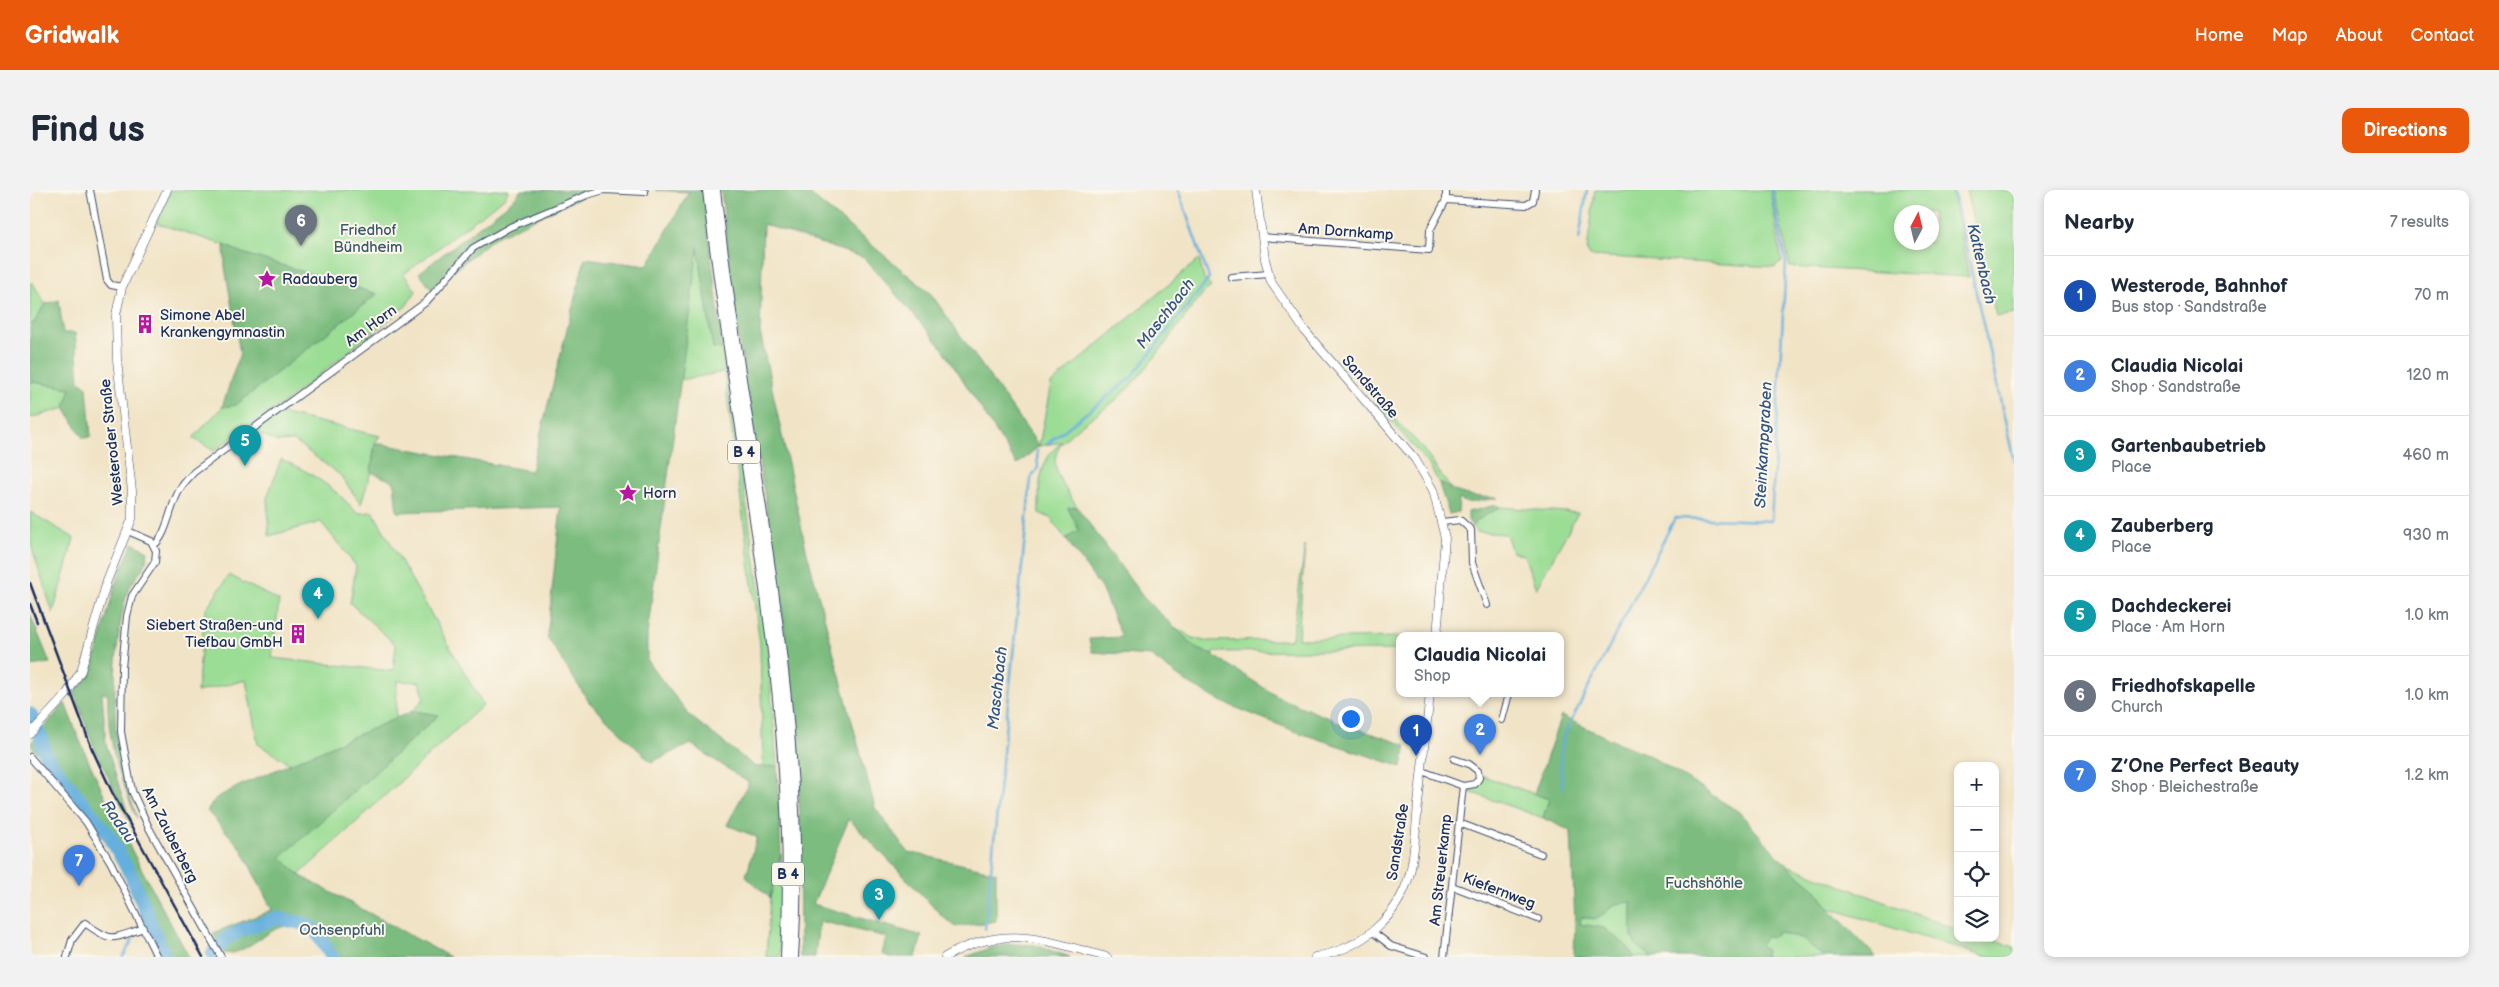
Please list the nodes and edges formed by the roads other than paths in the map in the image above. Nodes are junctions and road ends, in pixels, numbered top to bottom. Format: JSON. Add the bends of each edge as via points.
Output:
{"nodes":[{"id":1,"x":90,"y":190,"type":"edge"},
{"id":2,"x":168,"y":190,"type":"edge"},
{"id":3,"x":708,"y":190,"type":"edge"},
{"id":4,"x":715,"y":190,"type":"edge"},
{"id":5,"x":1256,"y":190,"type":"edge"},
{"id":6,"x":1446,"y":190,"type":"edge"},
{"id":7,"x":1535,"y":190,"type":"edge"},
{"id":8,"x":645,"y":192,"type":"dead end"},
{"id":9,"x":1446,"y":200,"type":"junction"},
{"id":10,"x":714,"y":211,"type":"junction"},
{"id":11,"x":1262,"y":238,"type":"junction"},
{"id":12,"x":1269,"y":274,"type":"junction"},
{"id":13,"x":1231,"y":277,"type":"dead end"},
{"id":14,"x":122,"y":287,"type":"junction"},
{"id":15,"x":1442,"y":522,"type":"junction"},
{"id":16,"x":128,"y":532,"type":"junction"},
{"id":17,"x":154,"y":545,"type":"junction"},
{"id":18,"x":1487,"y":605,"type":"dead end"},
{"id":19,"x":1437,"y":632,"type":"edge"},
{"id":20,"x":1430,"y":697,"type":"edge"},
{"id":21,"x":1507,"y":697,"type":"edge"},
{"id":22,"x":1502,"y":720,"type":"dead end"},
{"id":23,"x":30,"y":734,"type":"edge"},
{"id":24,"x":30,"y":757,"type":"edge"},
{"id":25,"x":1454,"y":759,"type":"dead end"},
{"id":26,"x":1422,"y":772,"type":"junction"},
{"id":27,"x":1463,"y":786,"type":"junction"},
{"id":28,"x":1458,"y":823,"type":"junction"},
{"id":29,"x":1541,"y":854,"type":"dead end"},
{"id":30,"x":1452,"y":886,"type":"junction"},
{"id":31,"x":1538,"y":919,"type":"dead end"},
{"id":32,"x":142,"y":929,"type":"junction"},
{"id":33,"x":1373,"y":932,"type":"junction"},
{"id":34,"x":219,"y":955,"type":"edge"},
{"id":35,"x":67,"y":957,"type":"edge"},
{"id":36,"x":157,"y":957,"type":"edge"},
{"id":37,"x":786,"y":957,"type":"edge"},
{"id":38,"x":793,"y":957,"type":"edge"},
{"id":39,"x":945,"y":957,"type":"edge"},
{"id":40,"x":1107,"y":957,"type":"edge"},
{"id":41,"x":1315,"y":957,"type":"edge"},
{"id":42,"x":1426,"y":957,"type":"edge"},
{"id":43,"x":1444,"y":957,"type":"edge"}],
"edges":[{"from":1,"to":14,"type":"street","via":[[105,274],[111,285]]},
{"from":2,"to":14,"type":"street","name":"Westeroder Straße"},
{"from":3,"to":10,"type":"highway","number":"B 4"},
{"from":4,"to":10,"type":"highway","number":"B 4"},
{"from":5,"to":11,"type":"street","name":"Sandstraße"},
{"from":6,"to":9,"type":"street"},
{"from":7,"to":9,"type":"street","via":[[1533,201],[1526,205]]},
{"from":8,"to":17,"type":"street","name":"Am Horn","via":[[604,190],[587,195],[510,227],[473,248],[426,302],[194,472],[180,489],[163,535]]},
{"from":9,"to":11,"type":"street","name":"Am Dornkamp","via":[[1430,230],[1429,250]]},
{"from":10,"to":37,"type":"highway","number":"B 4","via":[[778,701],[788,850]]},
{"from":10,"to":38,"type":"highway","number":"B 4","via":[[787,711],[796,871]]},
{"from":11,"to":12,"type":"street","name":"Sandstraße"},
{"from":12,"to":13,"type":"street"},
{"from":12,"to":15,"type":"street","name":"Sandstraße","via":[[1283,301],[1305,331],[1415,459],[1433,490]]},
{"from":14,"to":16,"type":"street","name":"Westeroder Straße","via":[[116,311],[116,336],[132,491],[132,519]]},
{"from":15,"to":18,"type":"street","via":[[1460,520],[1471,530],[1472,563]]},
{"from":15,"to":19,"type":"street","name":"Sandstraße","via":[[1444,565]]},
{"from":16,"to":17,"type":"street","via":[[146,538]]},
{"from":16,"to":23,"type":"street","name":"Westeroder Straße","via":[[107,581],[81,670],[66,695]]},
{"from":17,"to":34,"type":"street","name":"Am Zauberberg","via":[[155,562],[135,590],[127,616],[122,668],[122,732],[132,791]]},
{"from":20,"to":26,"type":"street","name":"Sandstraße"},
{"from":21,"to":22,"type":"street"},
{"from":24,"to":32,"type":"street","via":[[86,822],[111,863]]},
{"from":25,"to":27,"type":"street","via":[[1478,770],[1479,778],[1475,784]]},
{"from":26,"to":27,"type":"street"},
{"from":26,"to":33,"type":"street","name":"Sandstraße","via":[[1407,881],[1393,909]]},
{"from":27,"to":28,"type":"street","name":"Am Streuerkamp"},
{"from":28,"to":29,"type":"street"},
{"from":28,"to":30,"type":"street","name":"Am Streuerkamp"},
{"from":30,"to":31,"type":"street","name":"Kiefernweg"},
{"from":30,"to":43,"type":"street","name":"Am Streuerkamp"},
{"from":32,"to":35,"type":"street","via":[[106,938],[85,923],[72,940]]},
{"from":32,"to":36,"type":"street"},
{"from":33,"to":41,"type":"street","name":"Sandstraße","via":[[1343,950]]},
{"from":33,"to":42,"type":"street","via":[[1392,946]]},
{"from":39,"to":40,"type":"street","via":[[972,944],[1008,937],[1037,938]]}]}
